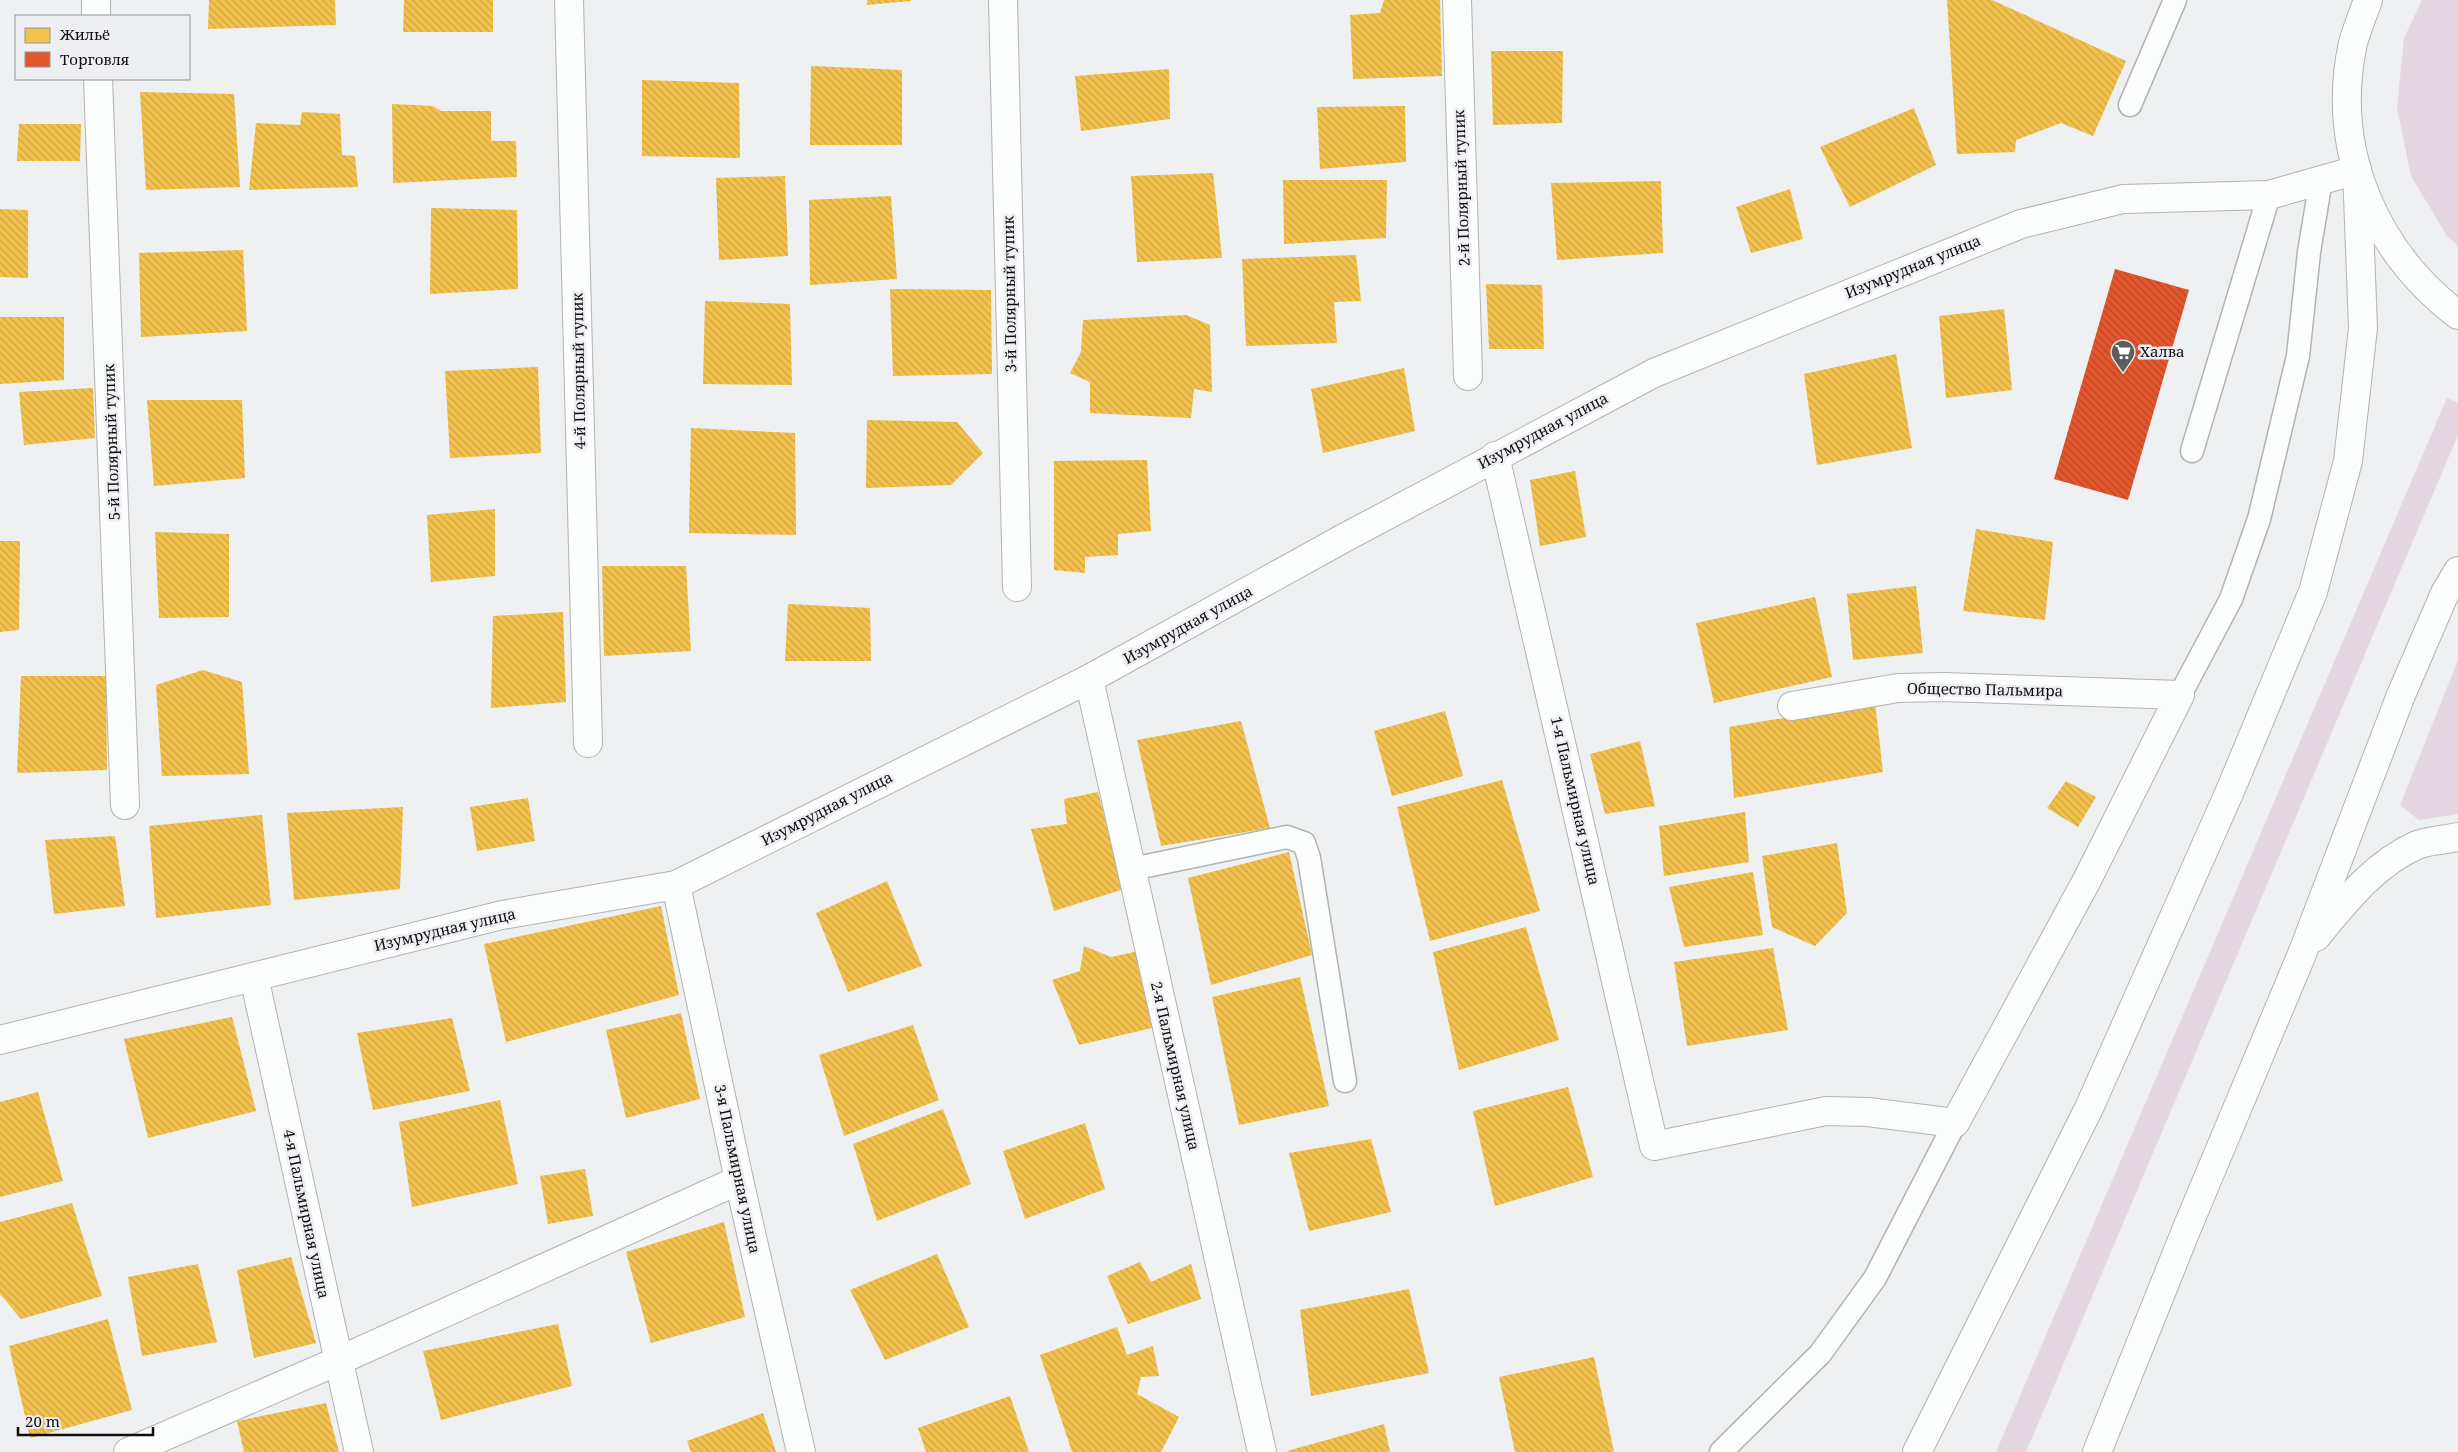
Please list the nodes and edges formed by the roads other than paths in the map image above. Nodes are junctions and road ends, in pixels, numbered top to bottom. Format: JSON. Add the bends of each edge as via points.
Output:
{"nodes":[{"id":1,"x":96,"y":0,"type":"edge"},
{"id":2,"x":569,"y":0,"type":"edge"},
{"id":3,"x":1003,"y":0,"type":"edge"},
{"id":4,"x":1456,"y":0,"type":"edge"},
{"id":5,"x":2175,"y":0,"type":"edge"},
{"id":6,"x":2368,"y":0,"type":"edge"},
{"id":7,"x":96,"y":15,"type":"edge"},
{"id":8,"x":98,"y":80,"type":"edge"},
{"id":9,"x":2130,"y":105,"type":"dead end"},
{"id":10,"x":2357,"y":170,"type":"junction"},
{"id":11,"x":2321,"y":180,"type":"junction"},
{"id":12,"x":2269,"y":195,"type":"junction"},
{"id":13,"x":2418,"y":281,"type":"junction"},
{"id":14,"x":2458,"y":315,"type":"edge"},
{"id":15,"x":2458,"y":328,"type":"edge"},
{"id":16,"x":1468,"y":376,"type":"dead end"},
{"id":17,"x":2192,"y":451,"type":"dead end"},
{"id":18,"x":1495,"y":456,"type":"junction"},
{"id":19,"x":2458,"y":571,"type":"edge"},
{"id":20,"x":1017,"y":587,"type":"dead end"},
{"id":21,"x":1089,"y":680,"type":"junction"},
{"id":22,"x":2180,"y":695,"type":"junction"},
{"id":23,"x":1792,"y":706,"type":"dead end"},
{"id":24,"x":588,"y":742,"type":"dead end"},
{"id":25,"x":125,"y":805,"type":"dead end"},
{"id":26,"x":2458,"y":837,"type":"edge"},
{"id":27,"x":1132,"y":870,"type":"junction"},
{"id":28,"x":676,"y":885,"type":"junction"},
{"id":29,"x":2302,"y":954,"type":"junction"},
{"id":30,"x":254,"y":977,"type":"junction"},
{"id":31,"x":0,"y":1040,"type":"edge"},
{"id":32,"x":1345,"y":1081,"type":"dead end"},
{"id":33,"x":1955,"y":1123,"type":"junction"},
{"id":34,"x":739,"y":1180,"type":"junction"},
{"id":35,"x":338,"y":1360,"type":"junction"},
{"id":36,"x":128,"y":1452,"type":"edge"},
{"id":37,"x":358,"y":1452,"type":"edge"},
{"id":38,"x":801,"y":1452,"type":"edge"},
{"id":39,"x":1262,"y":1452,"type":"edge"},
{"id":40,"x":1721,"y":1452,"type":"edge"},
{"id":41,"x":1917,"y":1452,"type":"edge"},
{"id":42,"x":2097,"y":1452,"type":"edge"}],
"edges":[{"from":1,"to":7,"type":"street"},
{"from":2,"to":24,"type":"street","name":"4-й Полярный тупик"},
{"from":3,"to":20,"type":"street","name":"3-й Полярный тупик"},
{"from":4,"to":16,"type":"street","name":"2-й Полярный тупик"},
{"from":5,"to":9,"type":"lane"},
{"from":6,"to":10,"type":"street","via":[[2354,43],[2348,79],[2350,140]]},
{"from":8,"to":25,"type":"street","name":"5-й Полярный тупик"},
{"from":10,"to":11,"type":"street","name":"Изумрудная улица"},
{"from":10,"to":13,"type":"street","via":[[2379,226]]},
{"from":10,"to":41,"type":"street","via":[[2363,328],[2348,461],[2312,592],[2230,791],[2090,1108]]},
{"from":11,"to":12,"type":"street","name":"Изумрудная улица"},
{"from":11,"to":22,"type":"lane","via":[[2298,356],[2259,518],[2231,599]]},
{"from":12,"to":17,"type":"lane"},
{"from":12,"to":18,"type":"street","name":"Изумрудная улица","via":[[2123,199],[2021,224],[1654,373]]},
{"from":13,"to":14,"type":"street"},
{"from":13,"to":15,"type":"street"},
{"from":18,"to":21,"type":"street","name":"Изумрудная улица"},
{"from":18,"to":33,"type":"street","name":"1-я Пальмирная улица","via":[[1654,1146],[1826,1111],[1868,1112]]},
{"from":19,"to":29,"type":"street","via":[[2445,593],[2401,695]]},
{"from":21,"to":27,"type":"street","name":"2-я Пальмирная улица"},
{"from":21,"to":28,"type":"street","name":"Изумрудная улица"},
{"from":22,"to":23,"type":"street","name":"Общество Пальмира","via":[[1898,688]]},
{"from":22,"to":33,"type":"street","via":[[2086,880]]},
{"from":26,"to":29,"type":"street","via":[[2418,845],[2384,864],[2351,895]]},
{"from":27,"to":32,"type":"lane","via":[[1287,837],[1304,843]]},
{"from":27,"to":39,"type":"street","name":"2-я Пальмирная улица"},
{"from":28,"to":30,"type":"street","name":"Изумрудная улица","via":[[502,915]]},
{"from":28,"to":34,"type":"street","name":"3-я Пальмирная улица"},
{"from":29,"to":42,"type":"street","via":[[2190,1219]]},
{"from":30,"to":31,"type":"street","name":"Изумрудная улица"},
{"from":30,"to":35,"type":"street","name":"4-я Пальмирная улица"},
{"from":33,"to":40,"type":"lane","via":[[1874,1278],[1820,1354]]},
{"from":34,"to":35,"type":"street"},
{"from":34,"to":38,"type":"street","name":"3-я Пальмирная улица"},
{"from":35,"to":36,"type":"street"},
{"from":35,"to":37,"type":"street","name":"4-я Пальмирная улица"}]}
